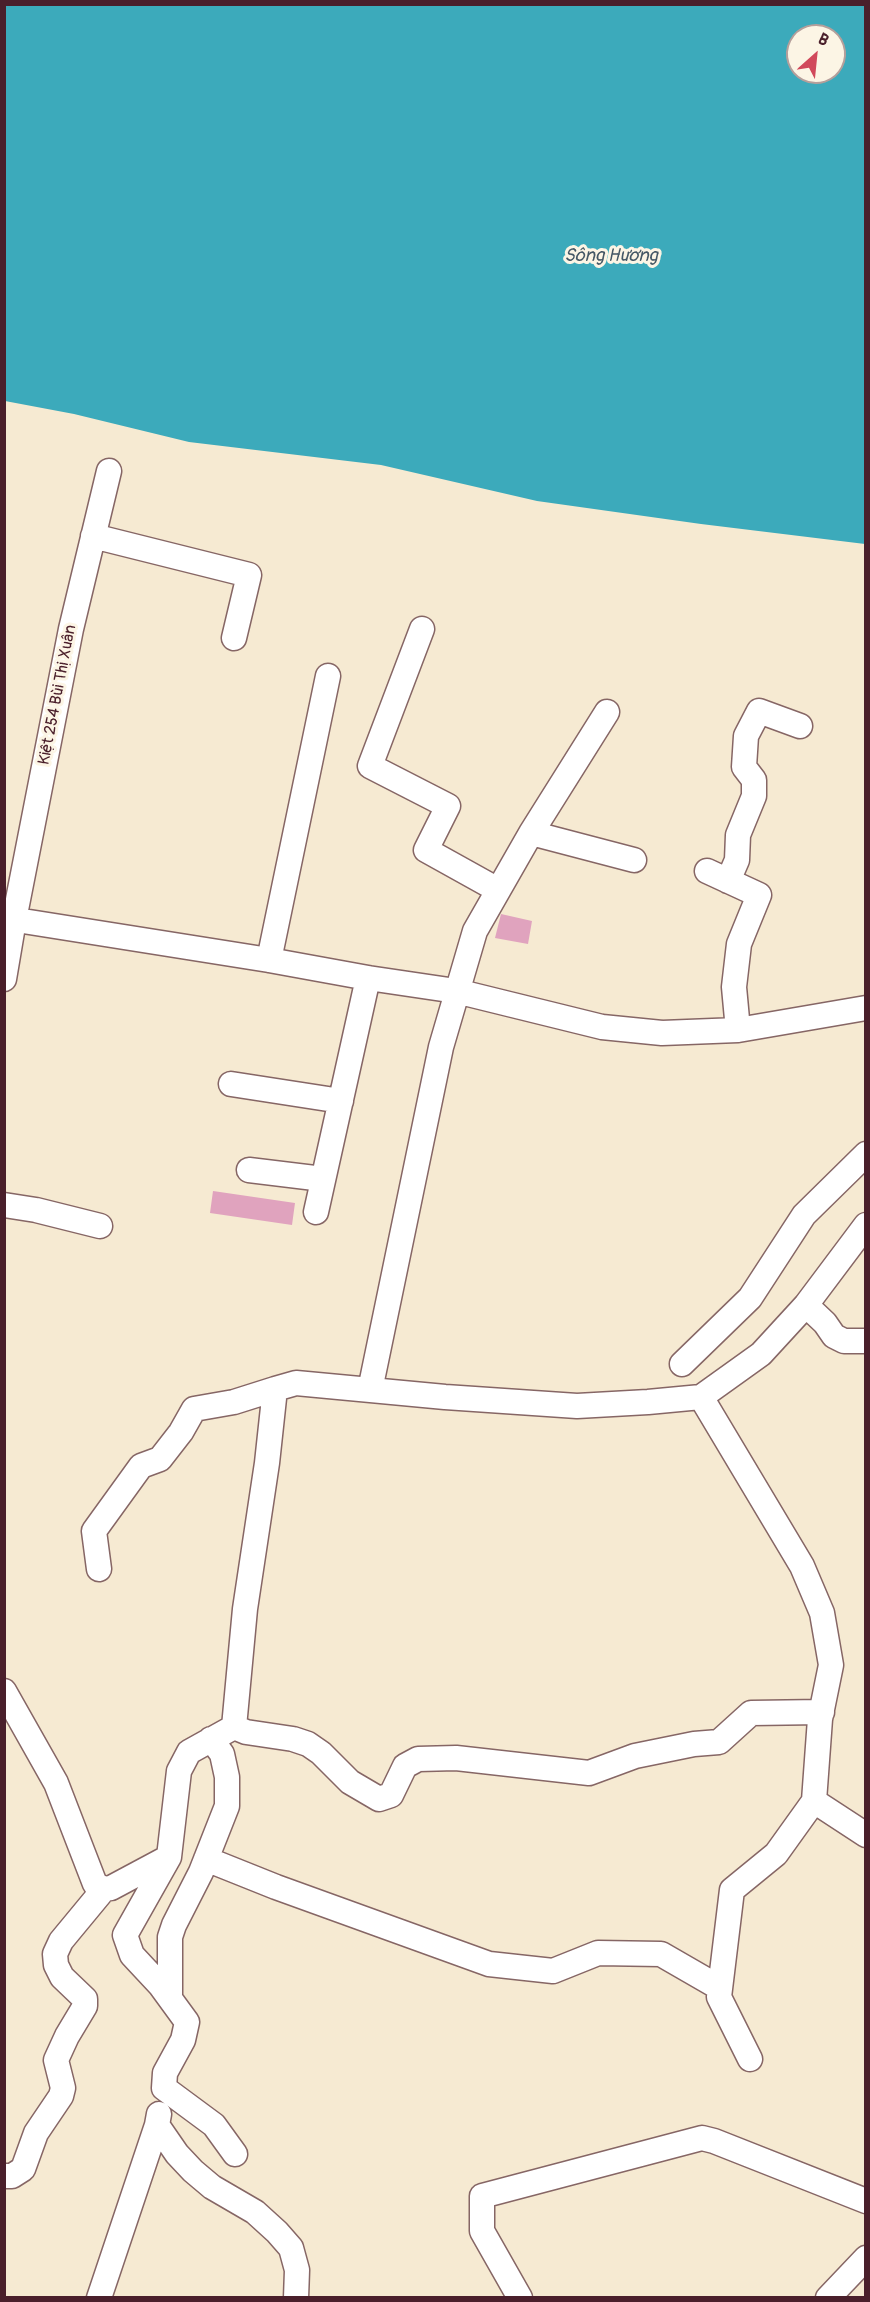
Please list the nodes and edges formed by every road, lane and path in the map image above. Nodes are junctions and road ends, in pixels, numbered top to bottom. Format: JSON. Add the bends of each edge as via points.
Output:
{"nodes":[{"id":1,"x":109,"y":471,"type":"dead end"},
{"id":2,"x":93,"y":536,"type":"junction"},
{"id":3,"x":422,"y":629,"type":"dead end"},
{"id":4,"x":234,"y":638,"type":"dead end"},
{"id":5,"x":328,"y":676,"type":"dead end"},
{"id":6,"x":607,"y":712,"type":"dead end"},
{"id":7,"x":800,"y":726,"type":"dead end"},
{"id":8,"x":531,"y":833,"type":"junction"},
{"id":9,"x":634,"y":860,"type":"dead end"},
{"id":10,"x":498,"y":890,"type":"junction"},
{"id":11,"x":9,"y":919,"type":"edge"},
{"id":12,"x":269,"y":960,"type":"junction"},
{"id":13,"x":368,"y":978,"type":"junction"},
{"id":14,"x":4,"y":979,"type":"edge"},
{"id":15,"x":456,"y":991,"type":"junction"},
{"id":16,"x":866,"y":1008,"type":"edge"},
{"id":17,"x":738,"y":1030,"type":"junction"},
{"id":18,"x":231,"y":1084,"type":"dead end"},
{"id":19,"x":341,"y":1101,"type":"junction"},
{"id":20,"x":866,"y":1154,"type":"edge"},
{"id":21,"x":249,"y":1170,"type":"dead end"},
{"id":22,"x":323,"y":1179,"type":"junction"},
{"id":23,"x":4,"y":1205,"type":"edge"},
{"id":24,"x":316,"y":1212,"type":"dead end"},
{"id":25,"x":866,"y":1225,"type":"edge"},
{"id":26,"x":100,"y":1226,"type":"dead end"},
{"id":27,"x":806,"y":1305,"type":"junction"},
{"id":28,"x":866,"y":1341,"type":"edge"},
{"id":29,"x":682,"y":1364,"type":"dead end"},
{"id":30,"x":275,"y":1389,"type":"junction"},
{"id":31,"x":370,"y":1390,"type":"junction"},
{"id":32,"x":701,"y":1397,"type":"junction"},
{"id":33,"x":99,"y":1569,"type":"dead end"},
{"id":34,"x":4,"y":1691,"type":"edge"},
{"id":35,"x":822,"y":1712,"type":"junction"},
{"id":36,"x":234,"y":1727,"type":"junction"},
{"id":37,"x":211,"y":1739,"type":"junction"},
{"id":38,"x":814,"y":1801,"type":"junction"},
{"id":39,"x":866,"y":1835,"type":"edge"},
{"id":40,"x":169,"y":1857,"type":"junction"},
{"id":41,"x":206,"y":1859,"type":"junction"},
{"id":42,"x":104,"y":1889,"type":"junction"},
{"id":43,"x":720,"y":1988,"type":"junction"},
{"id":44,"x":170,"y":1996,"type":"junction"},
{"id":45,"x":750,"y":2059,"type":"dead end"},
{"id":46,"x":164,"y":2088,"type":"junction"},
{"id":47,"x":158,"y":2126,"type":"junction"},
{"id":48,"x":235,"y":2154,"type":"dead end"},
{"id":49,"x":4,"y":2176,"type":"edge"},
{"id":50,"x":866,"y":2201,"type":"edge"},
{"id":51,"x":866,"y":2258,"type":"edge"},
{"id":52,"x":99,"y":2298,"type":"edge"},
{"id":53,"x":296,"y":2298,"type":"edge"},
{"id":54,"x":520,"y":2298,"type":"edge"},
{"id":55,"x":828,"y":2298,"type":"edge"}],
"edges":[{"from":1,"to":2,"type":"street","name":"Kiệt 254 Bùi Thị Xuân"},
{"from":2,"to":4,"type":"street","via":[[249,575]]},
{"from":2,"to":11,"type":"street","name":"Kiệt 254 Bùi Thị Xuân"},
{"from":3,"to":10,"type":"street","via":[[370,766],[448,806],[426,850]]},
{"from":5,"to":12,"type":"street"},
{"from":6,"to":8,"type":"street"},
{"from":7,"to":17,"type":"street","via":[[759,711],[746,736],[744,767],[754,780],[754,796],[738,836],[737,860],[717,876],[759,895],[739,944],[734,987]]},
{"from":8,"to":9,"type":"street"},
{"from":8,"to":10,"type":"street"},
{"from":10,"to":15,"type":"street","via":[[475,931]]},
{"from":11,"to":12,"type":"street"},
{"from":11,"to":14,"type":"street","name":"Kiệt 254 Bùi Thị Xuân"},
{"from":12,"to":13,"type":"street"},
{"from":13,"to":15,"type":"street"},
{"from":13,"to":19,"type":"street"},
{"from":15,"to":17,"type":"street","via":[[602,1027],[662,1033]]},
{"from":15,"to":31,"type":"street"},
{"from":16,"to":17,"type":"street"},
{"from":18,"to":19,"type":"street"},
{"from":19,"to":22,"type":"street"},
{"from":20,"to":29,"type":"street","via":[[804,1215],[750,1298]]},
{"from":21,"to":22,"type":"street"},
{"from":22,"to":24,"type":"street"},
{"from":23,"to":26,"type":"street"},
{"from":25,"to":27,"type":"street"},
{"from":27,"to":28,"type":"street","via":[[834,1336],[844,1341]]},
{"from":27,"to":32,"type":"street","via":[[761,1354]]},
{"from":30,"to":31,"type":"street","via":[[296,1383]]},
{"from":30,"to":33,"type":"street","via":[[194,1409],[160,1459],[141,1466],[94,1531]]},
{"from":30,"to":36,"type":"street","via":[[245,1609]]},
{"from":31,"to":32,"type":"street","via":[[577,1406]]},
{"from":32,"to":35,"type":"street","via":[[802,1566],[822,1613],[831,1665]]},
{"from":34,"to":42,"type":"street","via":[[56,1783],[93,1881]]},
{"from":35,"to":36,"type":"street","via":[[751,1713],[719,1742],[635,1756],[589,1773],[456,1758],[412,1761],[402,1770],[391,1795],[379,1799],[350,1782],[308,1744]]},
{"from":35,"to":38,"type":"street"},
{"from":36,"to":37,"type":"street"},
{"from":37,"to":40,"type":"street","via":[[189,1752],[179,1771]]},
{"from":37,"to":41,"type":"street","via":[[222,1754],[227,1806]]},
{"from":38,"to":39,"type":"street"},
{"from":38,"to":43,"type":"street","via":[[776,1854],[732,1890]]},
{"from":40,"to":42,"type":"street"},
{"from":40,"to":44,"type":"street","via":[[125,1935],[132,1955]]},
{"from":41,"to":43,"type":"street","via":[[489,1964],[553,1971],[598,1953],[661,1954]]},
{"from":41,"to":44,"type":"street","via":[[170,1937]]},
{"from":42,"to":49,"type":"street","via":[[61,1941],[55,1954],[62,1977],[86,1999],[56,2060],[63,2088],[61,2096],[36,2133],[23,2169]]},
{"from":43,"to":45,"type":"street","via":[[719,1996]]},
{"from":44,"to":46,"type":"street","via":[[187,2022],[183,2040],[165,2073]]},
{"from":46,"to":47,"type":"street"},
{"from":46,"to":48,"type":"street","via":[[214,2125]]},
{"from":47,"to":52,"type":"street"},
{"from":47,"to":53,"type":"street","via":[[193,2171],[255,2212],[291,2248],[297,2270]]},
{"from":50,"to":54,"type":"street","via":[[702,2138],[482,2196],[482,2231]]},
{"from":51,"to":55,"type":"street"}]}
